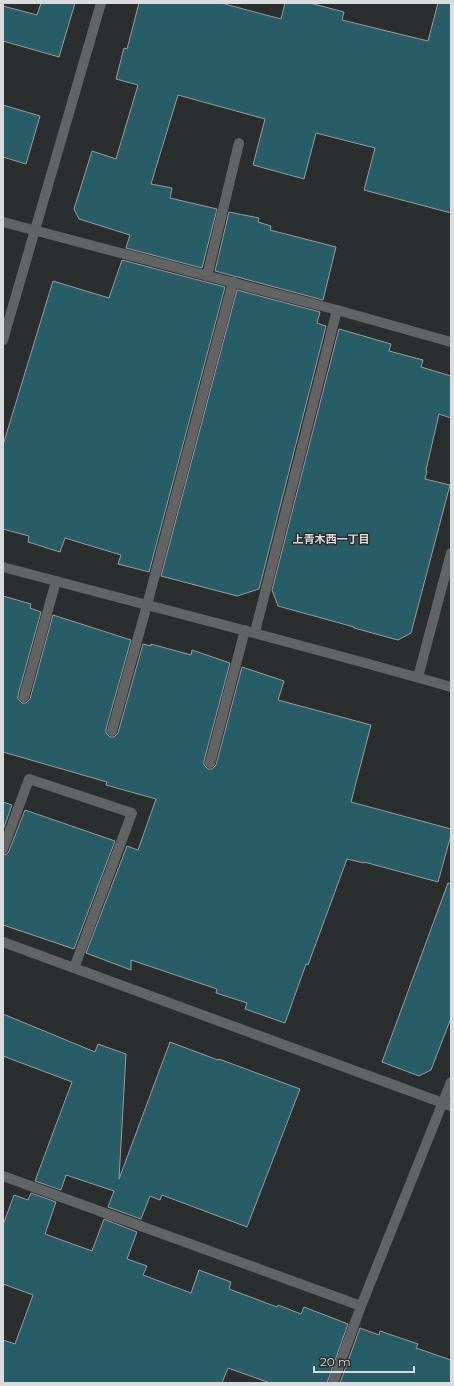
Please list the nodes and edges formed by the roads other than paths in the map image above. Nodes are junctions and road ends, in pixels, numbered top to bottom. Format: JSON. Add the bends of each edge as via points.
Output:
{"nodes":[{"id":1,"x":101,"y":3,"type":"edge"},
{"id":2,"x":239,"y":143,"type":"dead end"},
{"id":3,"x":3,"y":222,"type":"edge"},
{"id":4,"x":35,"y":230,"type":"junction"},
{"id":5,"x":207,"y":276,"type":"junction"},
{"id":6,"x":232,"y":282,"type":"junction"},
{"id":7,"x":337,"y":310,"type":"junction"},
{"id":8,"x":3,"y":340,"type":"edge"},
{"id":9,"x":451,"y":342,"type":"edge"},
{"id":10,"x":451,"y":553,"type":"edge"},
{"id":11,"x":3,"y":567,"type":"edge"},
{"id":12,"x":56,"y":581,"type":"junction"},
{"id":13,"x":147,"y":606,"type":"junction"},
{"id":14,"x":250,"y":631,"type":"junction"},
{"id":15,"x":418,"y":677,"type":"junction"},
{"id":16,"x":451,"y":687,"type":"edge"},
{"id":17,"x":24,"y":697,"type":"dead end"},
{"id":18,"x":112,"y":731,"type":"dead end"},
{"id":19,"x":210,"y":762,"type":"dead end"},
{"id":20,"x":3,"y":849,"type":"edge"},
{"id":21,"x":3,"y":942,"type":"edge"},
{"id":22,"x":74,"y":968,"type":"junction"},
{"id":23,"x":451,"y":1082,"type":"edge"},
{"id":24,"x":447,"y":1104,"type":"edge"},
{"id":25,"x":3,"y":1176,"type":"edge"},
{"id":26,"x":361,"y":1306,"type":"junction"},
{"id":27,"x":333,"y":1383,"type":"edge"}],
"edges":[{"from":1,"to":4,"type":"street"},
{"from":2,"to":5,"type":"street"},
{"from":3,"to":4,"type":"street"},
{"from":4,"to":5,"type":"street"},
{"from":4,"to":8,"type":"street"},
{"from":5,"to":6,"type":"street"},
{"from":6,"to":7,"type":"street"},
{"from":6,"to":13,"type":"street"},
{"from":7,"to":9,"type":"street"},
{"from":7,"to":14,"type":"street"},
{"from":10,"to":15,"type":"street"},
{"from":11,"to":12,"type":"street"},
{"from":12,"to":13,"type":"street"},
{"from":12,"to":17,"type":"street"},
{"from":13,"to":14,"type":"street"},
{"from":13,"to":18,"type":"street"},
{"from":14,"to":15,"type":"street"},
{"from":14,"to":19,"type":"street"},
{"from":15,"to":16,"type":"street"},
{"from":20,"to":22,"type":"street","via":[[29,779],[132,813]]},
{"from":21,"to":22,"type":"street"},
{"from":22,"to":24,"type":"street"},
{"from":23,"to":24,"type":"street"},
{"from":24,"to":26,"type":"street"},
{"from":25,"to":26,"type":"street"},
{"from":26,"to":27,"type":"street"}]}
